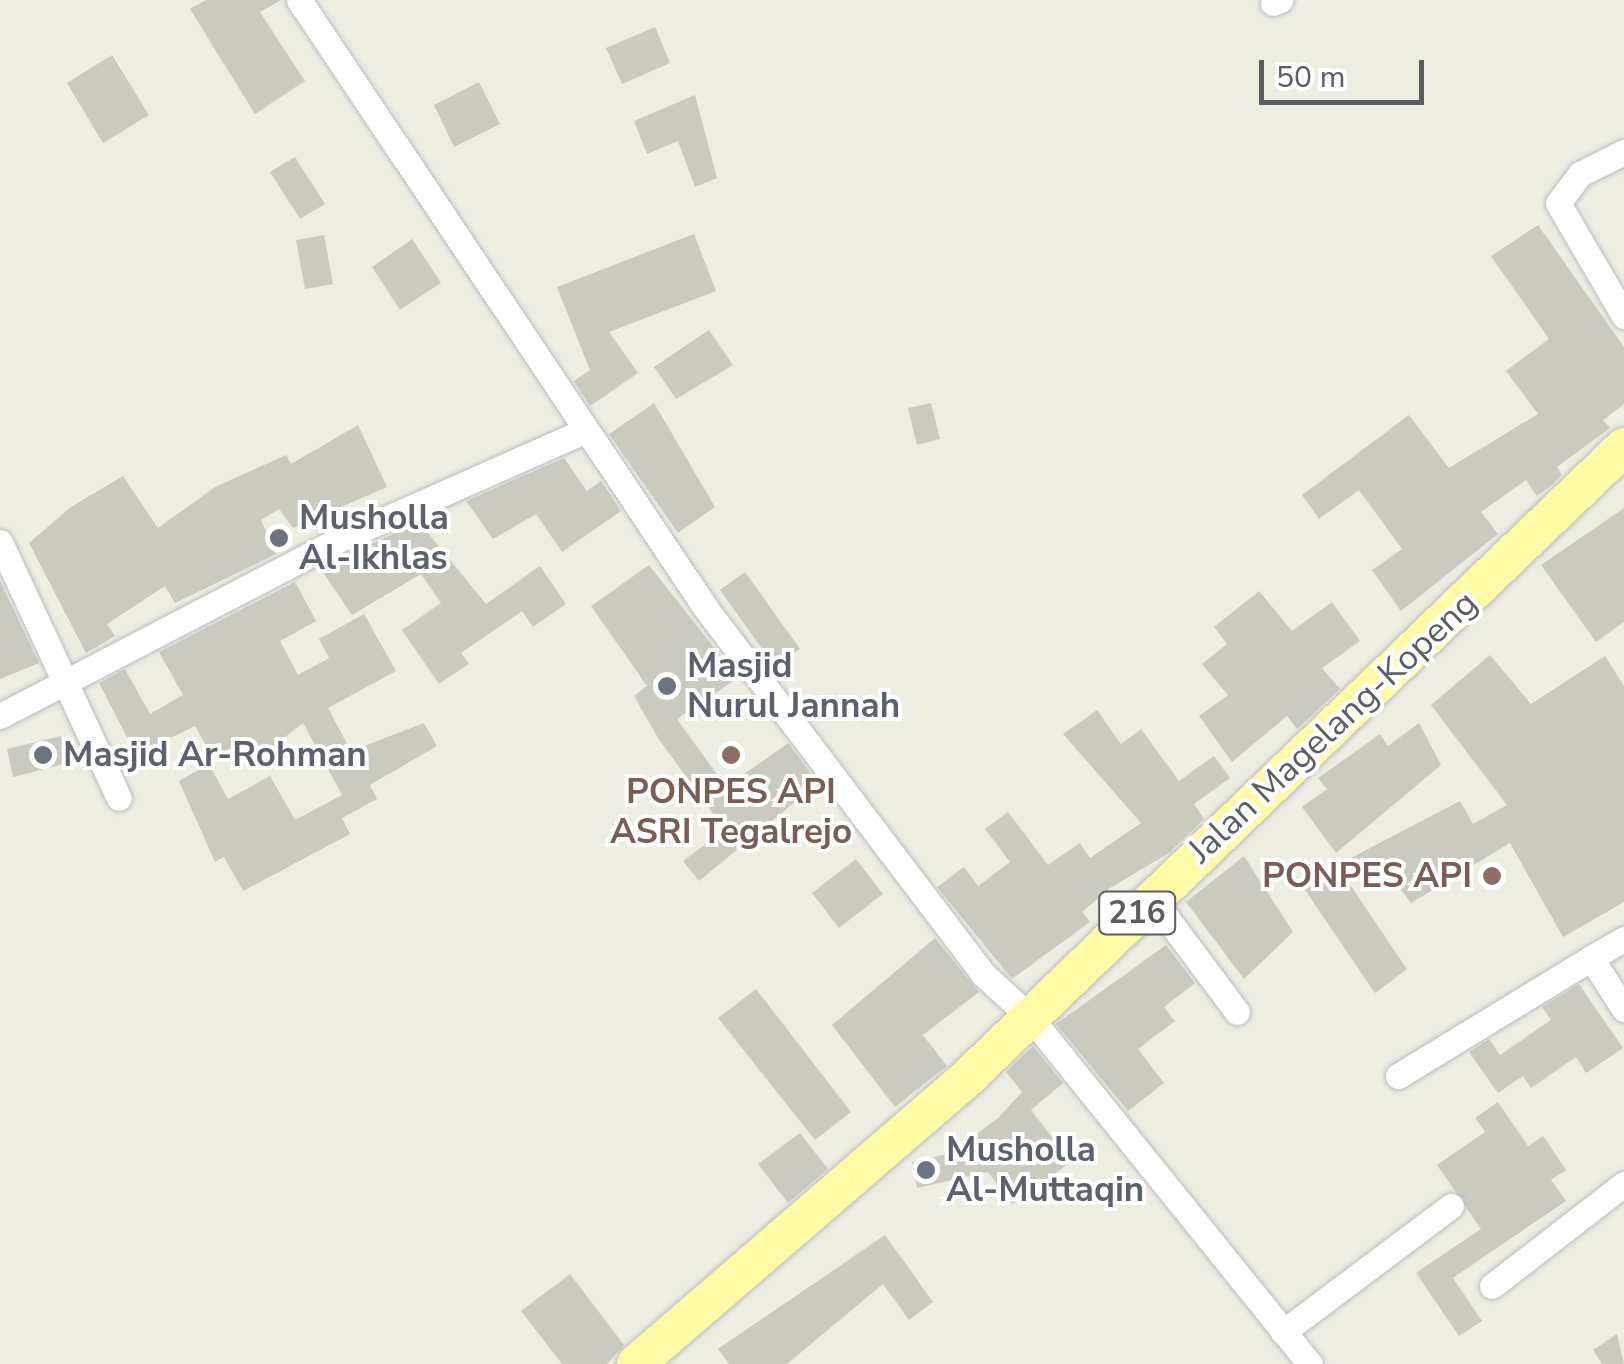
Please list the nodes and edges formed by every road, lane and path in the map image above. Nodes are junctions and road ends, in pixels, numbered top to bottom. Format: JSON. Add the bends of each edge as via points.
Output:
{"nodes":[{"id":1,"x":299,"y":0,"type":"edge"},
{"id":2,"x":1624,"y":152,"type":"edge"},
{"id":3,"x":1624,"y":316,"type":"edge"},
{"id":4,"x":586,"y":430,"type":"junction"},
{"id":5,"x":1624,"y":447,"type":"edge"},
{"id":6,"x":1,"y":540,"type":"edge"},
{"id":7,"x":65,"y":679,"type":"junction"},
{"id":8,"x":0,"y":716,"type":"edge"},
{"id":9,"x":119,"y":798,"type":"dead end"},
{"id":10,"x":1152,"y":898,"type":"junction"},
{"id":11,"x":1624,"y":939,"type":"edge"},
{"id":12,"x":1591,"y":958,"type":"junction"},
{"id":13,"x":1624,"y":1009,"type":"edge"},
{"id":14,"x":1238,"y":1012,"type":"dead end"},
{"id":15,"x":1030,"y":1017,"type":"junction"},
{"id":16,"x":1398,"y":1076,"type":"dead end"},
{"id":17,"x":1624,"y":1184,"type":"edge"},
{"id":18,"x":1451,"y":1206,"type":"dead end"},
{"id":19,"x":1492,"y":1286,"type":"dead end"},
{"id":20,"x":1284,"y":1332,"type":"junction"},
{"id":21,"x":636,"y":1364,"type":"edge"},
{"id":22,"x":1310,"y":1364,"type":"edge"}],
"edges":[{"from":1,"to":4,"type":"street"},
{"from":2,"to":3,"type":"street","via":[[1580,174],[1558,202]]},
{"from":4,"to":7,"type":"street","via":[[338,540]]},
{"from":4,"to":15,"type":"street","via":[[707,610],[983,974]]},
{"from":5,"to":10,"type":"main road","name":"Jalan Magelang-Kopeng","number":"216"},
{"from":6,"to":7,"type":"street"},
{"from":7,"to":8,"type":"street"},
{"from":7,"to":9,"type":"street"},
{"from":10,"to":14,"type":"street"},
{"from":10,"to":15,"type":"main road","name":"Jalan Magelang-Kopeng","number":"216"},
{"from":11,"to":12,"type":"street"},
{"from":12,"to":13,"type":"street"},
{"from":12,"to":16,"type":"street"},
{"from":15,"to":20,"type":"street"},
{"from":15,"to":21,"type":"main road","name":"Jalan Magelang-Kopeng","number":"216"},
{"from":17,"to":19,"type":"street"},
{"from":18,"to":20,"type":"street"},
{"from":20,"to":22,"type":"street"}]}
